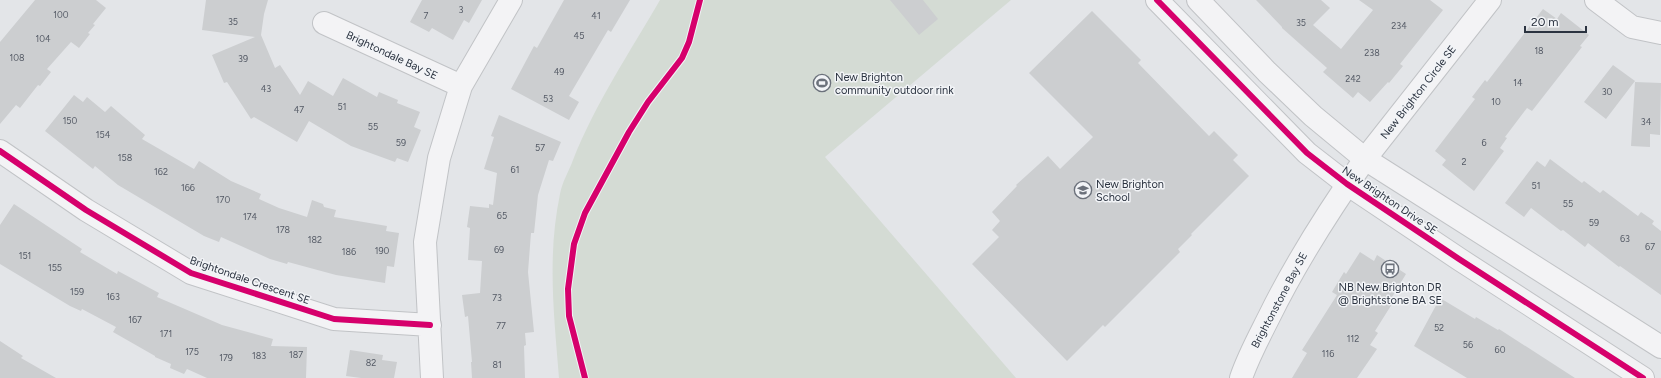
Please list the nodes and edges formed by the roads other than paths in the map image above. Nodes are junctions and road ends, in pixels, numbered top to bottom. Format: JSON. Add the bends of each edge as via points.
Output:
{"nodes":[{"id":1,"x":511,"y":0,"type":"edge"},
{"id":2,"x":1157,"y":0,"type":"edge"},
{"id":3,"x":1198,"y":0,"type":"edge"},
{"id":4,"x":1490,"y":0,"type":"edge"},
{"id":5,"x":1596,"y":0,"type":"edge"},
{"id":6,"x":324,"y":23,"type":"dead end"},
{"id":7,"x":1661,"y":33,"type":"edge"},
{"id":8,"x":461,"y":86,"type":"junction"},
{"id":9,"x":0,"y":151,"type":"edge"},
{"id":10,"x":1365,"y":159,"type":"junction"},
{"id":11,"x":1347,"y":184,"type":"junction"},
{"id":12,"x":430,"y":325,"type":"junction"},
{"id":13,"x":1661,"y":347,"type":"edge"},
{"id":14,"x":432,"y":378,"type":"edge"},
{"id":15,"x":1241,"y":378,"type":"edge"},
{"id":16,"x":1643,"y":378,"type":"edge"}],
"edges":[{"from":1,"to":8,"type":"street"},
{"from":2,"to":11,"type":"street","name":"New Brighton Drive SE","via":[[1307,153]]},
{"from":3,"to":10,"type":"street","name":"New Brighton Drive SE","via":[[1313,116]]},
{"from":4,"to":10,"type":"street","name":"New Brighton Circle SE"},
{"from":5,"to":7,"type":"street","via":[[1632,27]]},
{"from":6,"to":8,"type":"street","name":"Brightondale Bay SE"},
{"from":8,"to":12,"type":"street","via":[[439,158],[425,242]]},
{"from":9,"to":12,"type":"street","name":"Brightondale Crescent SE","via":[[86,210],[191,273],[334,319]]},
{"from":10,"to":11,"type":"street","name":"New Brighton Circle SE"},
{"from":10,"to":13,"type":"street","name":"New Brighton Drive SE"},
{"from":11,"to":15,"type":"street","name":"Brightonstone Bay SE","via":[[1287,280],[1246,362]]},
{"from":11,"to":16,"type":"street","name":"New Brighton Drive SE"},
{"from":12,"to":14,"type":"street"}]}
